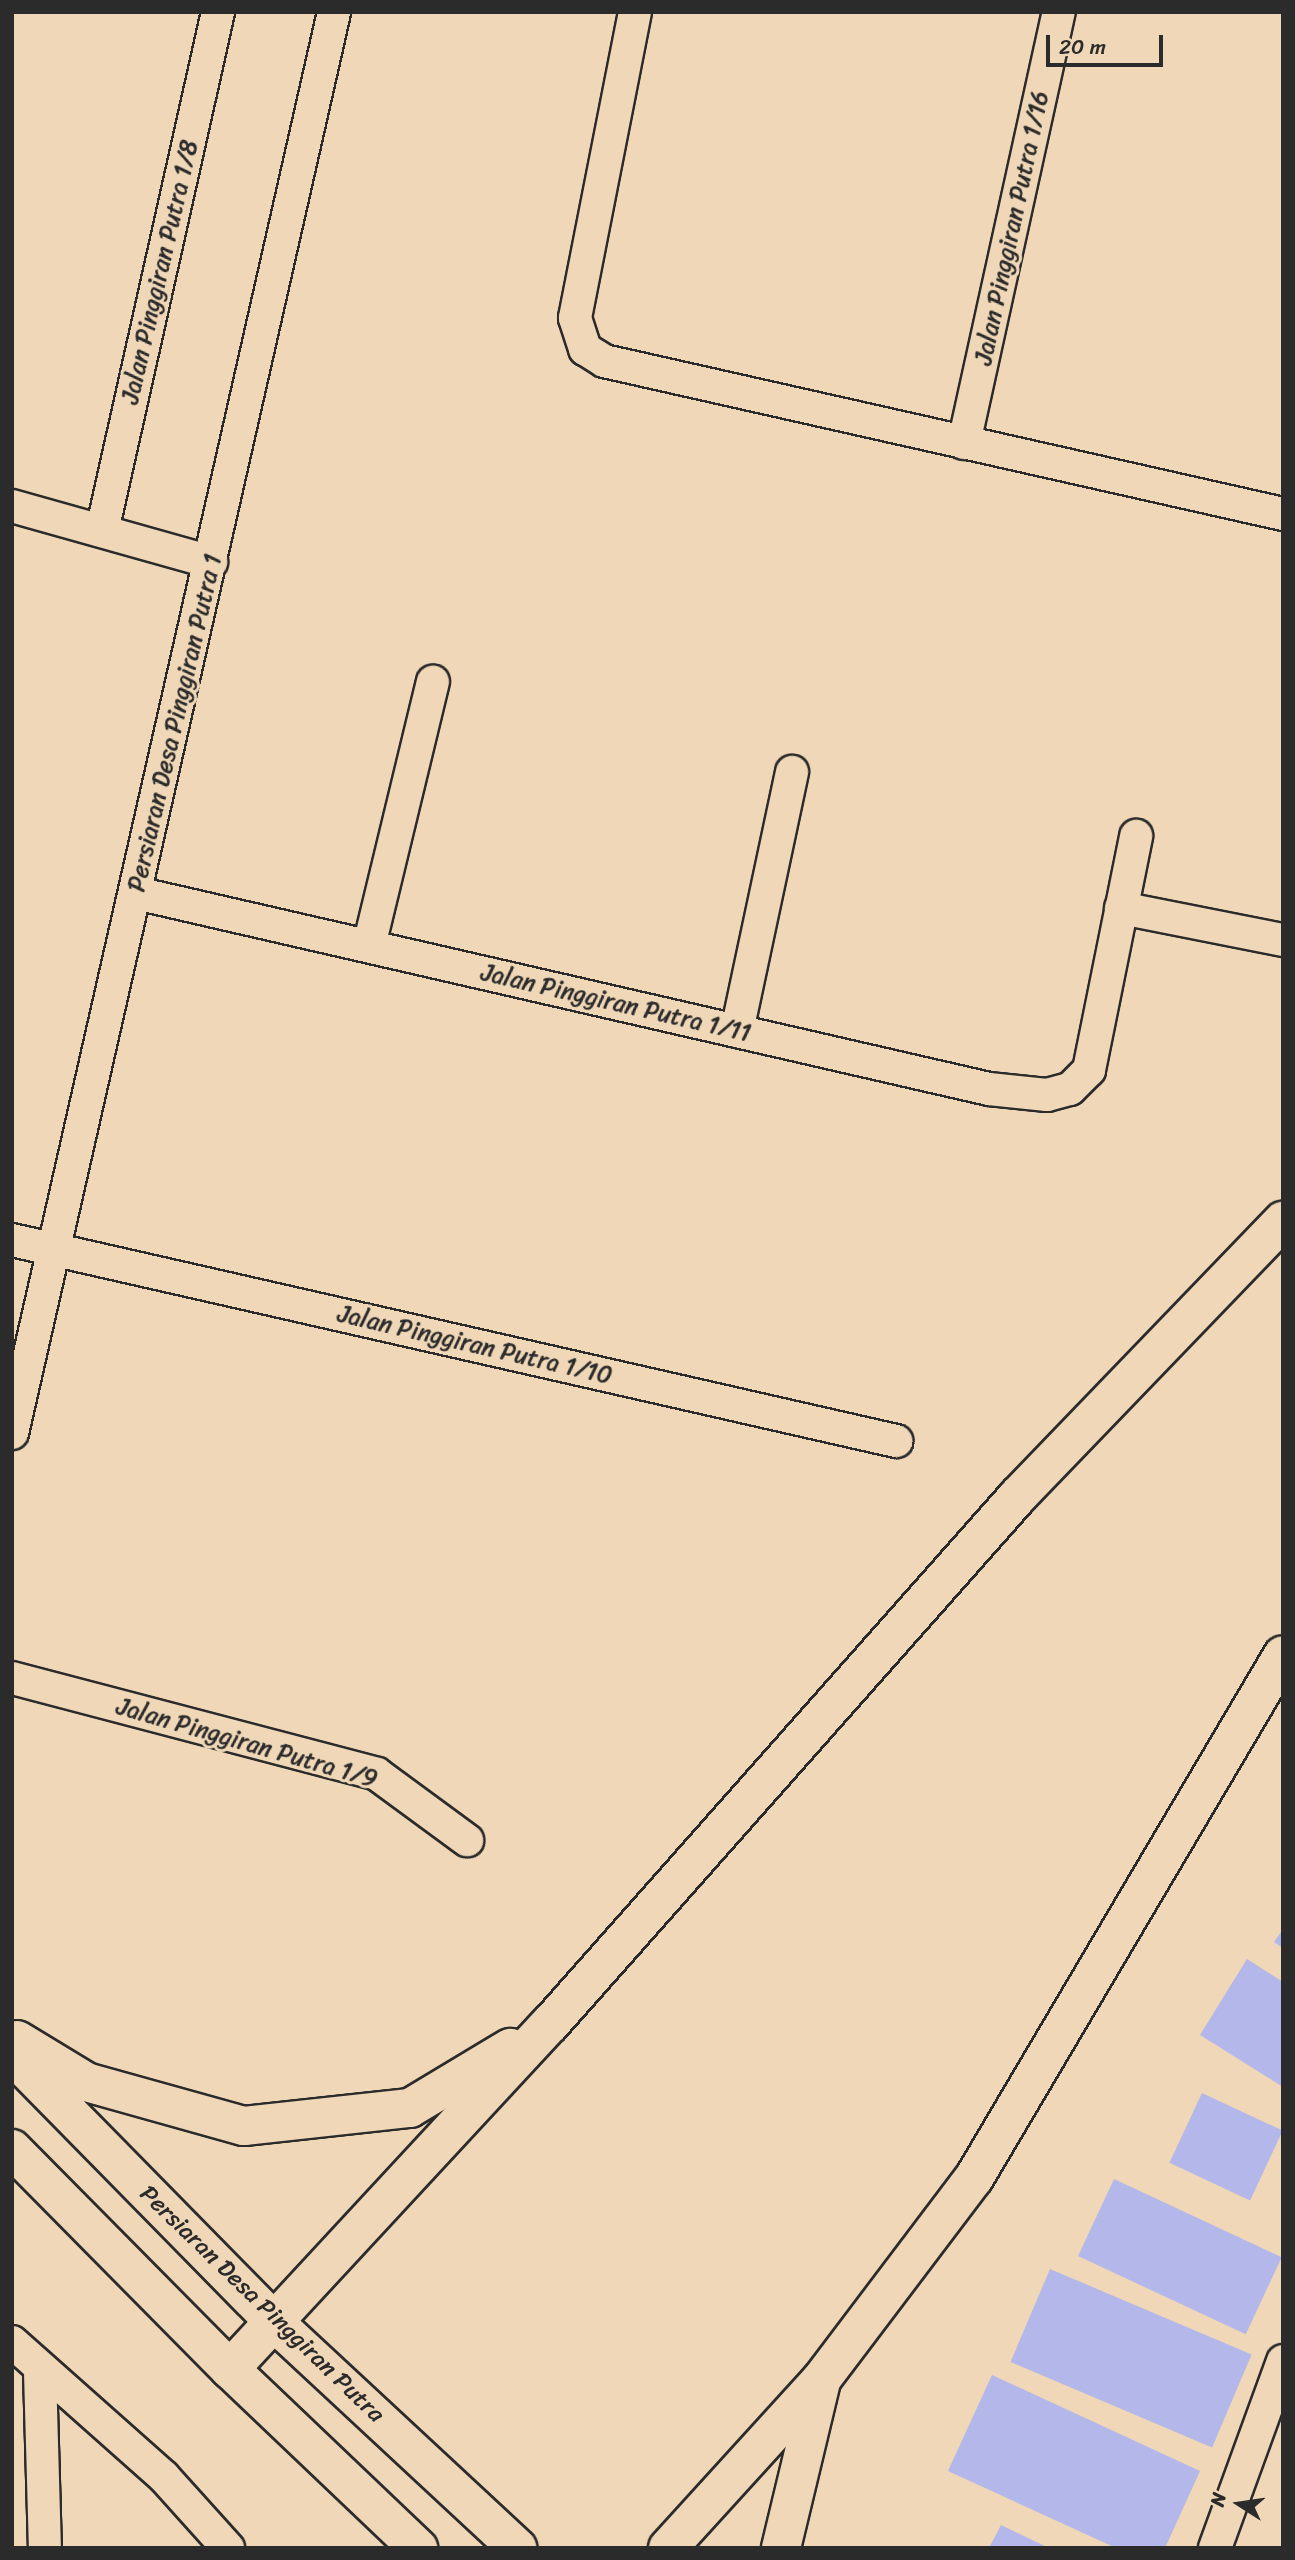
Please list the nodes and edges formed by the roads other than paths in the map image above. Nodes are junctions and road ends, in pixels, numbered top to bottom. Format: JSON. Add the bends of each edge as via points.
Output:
{"nodes":[{"id":1,"x":218,"y":12,"type":"edge"},
{"id":2,"x":334,"y":12,"type":"edge"},
{"id":3,"x":635,"y":12,"type":"edge"},
{"id":4,"x":1059,"y":12,"type":"edge"},
{"id":5,"x":964,"y":443,"type":"junction"},
{"id":6,"x":12,"y":506,"type":"edge"},
{"id":7,"x":1283,"y":514,"type":"edge"},
{"id":8,"x":102,"y":531,"type":"junction"},
{"id":9,"x":211,"y":562,"type":"junction"},
{"id":10,"x":433,"y":682,"type":"dead end"},
{"id":11,"x":792,"y":772,"type":"dead end"},
{"id":12,"x":1136,"y":836,"type":"dead end"},
{"id":13,"x":136,"y":893,"type":"junction"},
{"id":14,"x":1121,"y":908,"type":"junction"},
{"id":15,"x":1283,"y":940,"type":"edge"},
{"id":16,"x":369,"y":946,"type":"junction"},
{"id":17,"x":737,"y":1031,"type":"junction"},
{"id":18,"x":1283,"y":1222,"type":"edge"},
{"id":19,"x":12,"y":1240,"type":"edge"},
{"id":20,"x":55,"y":1249,"type":"junction"},
{"id":21,"x":12,"y":1433,"type":"edge"},
{"id":22,"x":896,"y":1441,"type":"dead end"},
{"id":23,"x":1283,"y":1656,"type":"edge"},
{"id":24,"x":12,"y":1678,"type":"edge"},
{"id":25,"x":467,"y":1840,"type":"dead end"},
{"id":26,"x":551,"y":2024,"type":"junction"},
{"id":27,"x":12,"y":2037,"type":"edge"},
{"id":28,"x":12,"y":2055,"type":"edge"},
{"id":29,"x":12,"y":2149,"type":"edge"},
{"id":30,"x":272,"y":2320,"type":"junction"},
{"id":31,"x":12,"y":2342,"type":"edge"},
{"id":32,"x":1283,"y":2361,"type":"edge"},
{"id":33,"x":230,"y":2369,"type":"junction"},
{"id":34,"x":40,"y":2372,"type":"junction"},
{"id":35,"x":821,"y":2380,"type":"junction"},
{"id":36,"x":45,"y":2548,"type":"edge"},
{"id":37,"x":228,"y":2548,"type":"edge"},
{"id":38,"x":418,"y":2548,"type":"edge"},
{"id":39,"x":517,"y":2548,"type":"edge"},
{"id":40,"x":668,"y":2548,"type":"edge"},
{"id":41,"x":781,"y":2548,"type":"edge"},
{"id":42,"x":1215,"y":2548,"type":"edge"}],
"edges":[{"from":1,"to":8,"type":"street","name":"Jalan Pinggiran Putra 1/8"},
{"from":2,"to":9,"type":"street","name":"Persiaran Desa Pinggiran Putra 1"},
{"from":3,"to":5,"type":"street","via":[[575,318],[585,349],[604,361]]},
{"from":4,"to":5,"type":"street","name":"Jalan Pinggiran Putra 1/16"},
{"from":5,"to":7,"type":"street"},
{"from":6,"to":8,"type":"street"},
{"from":8,"to":9,"type":"street"},
{"from":9,"to":13,"type":"street","name":"Persiaran Desa Pinggiran Putra 1"},
{"from":10,"to":16,"type":"street"},
{"from":11,"to":17,"type":"street"},
{"from":12,"to":14,"type":"street"},
{"from":13,"to":16,"type":"street","name":"Jalan Pinggiran Putra 1/11"},
{"from":13,"to":20,"type":"street","name":"Persiaran Desa Pinggiran Putra 1"},
{"from":14,"to":15,"type":"street"},
{"from":14,"to":17,"type":"street","name":"Jalan Pinggiran Putra 1/11","via":[[1089,1070],[1070,1089],[1047,1095],[989,1089]]},
{"from":16,"to":17,"type":"street","name":"Jalan Pinggiran Putra 1/11"},
{"from":18,"to":26,"type":"main road","via":[[1018,1496]]},
{"from":19,"to":20,"type":"street","name":"Jalan Pinggiran Putra 1/10"},
{"from":20,"to":21,"type":"street","name":"Persiaran Desa Pinggiran Putra 1"},
{"from":20,"to":22,"type":"street","name":"Jalan Pinggiran Putra 1/10"},
{"from":23,"to":35,"type":"main road","via":[[974,2178]]},
{"from":24,"to":25,"type":"street","name":"Jalan Pinggiran Putra 1/9","via":[[377,1774]]},
{"from":26,"to":27,"type":"main road","via":[[410,2108],[244,2126],[86,2082]]},
{"from":26,"to":30,"type":"main road"},
{"from":28,"to":30,"type":"main road","name":"Persiaran Desa Pinggiran Putra"},
{"from":29,"to":33,"type":"main road"},
{"from":30,"to":33,"type":"main road"},
{"from":30,"to":39,"type":"main road","name":"Persiaran Desa Pinggiran Putra"},
{"from":31,"to":34,"type":"street"},
{"from":32,"to":42,"type":"street"},
{"from":33,"to":38,"type":"main road"},
{"from":34,"to":36,"type":"street"},
{"from":34,"to":37,"type":"street","via":[[164,2477]]},
{"from":35,"to":40,"type":"main road"},
{"from":35,"to":41,"type":"main road"}]}
